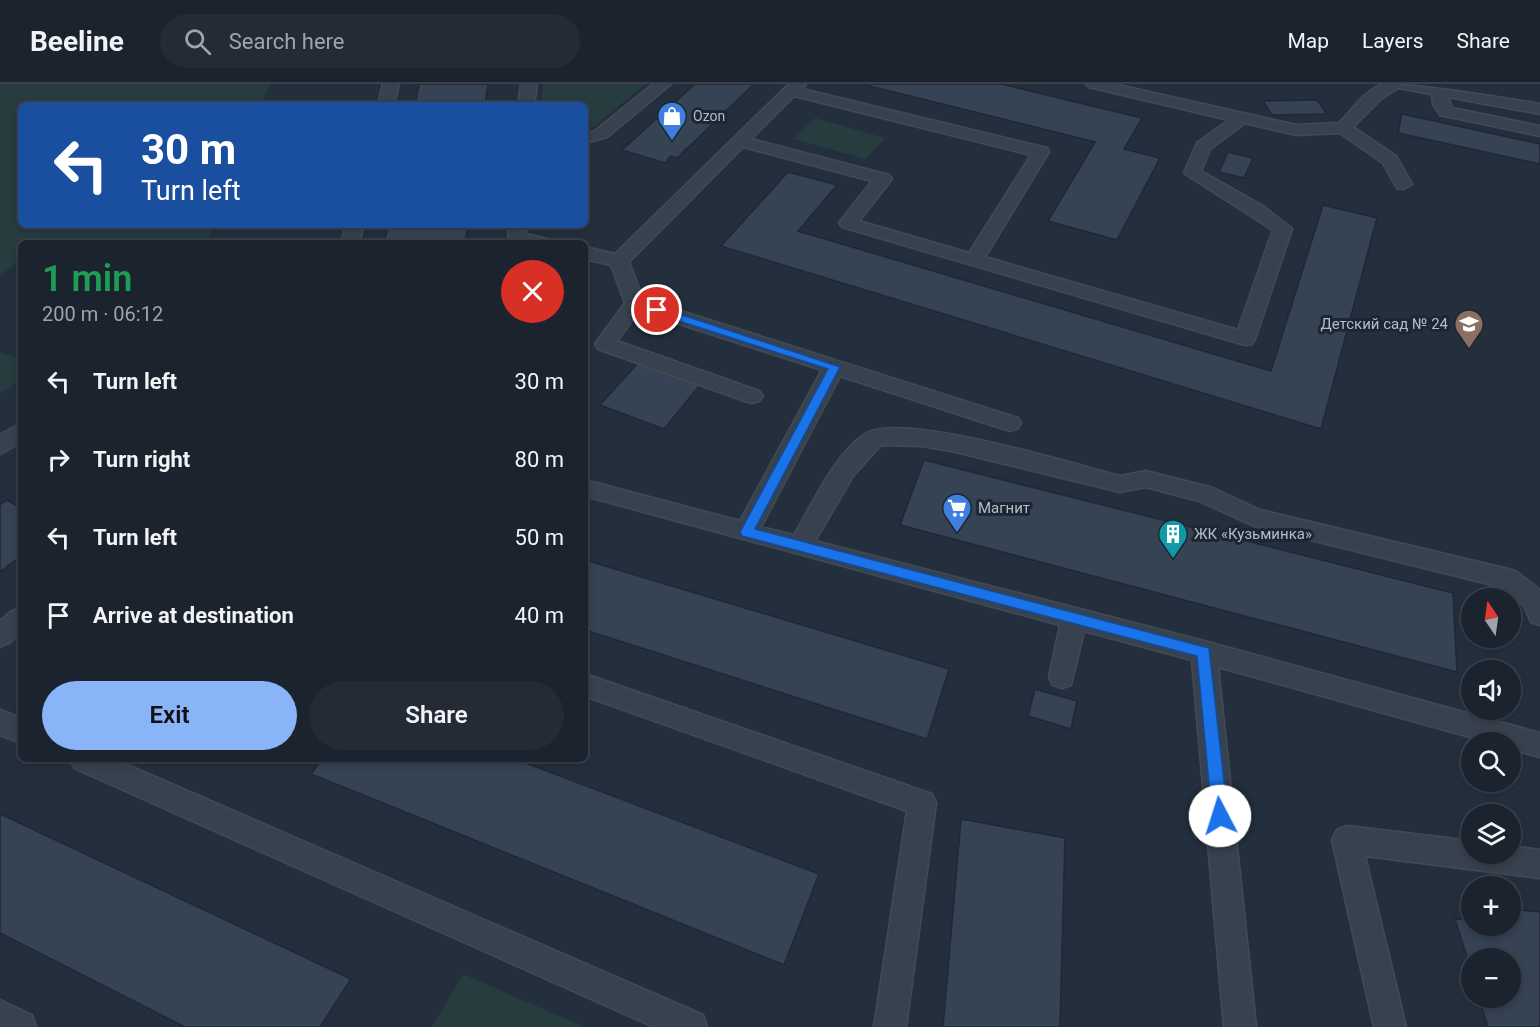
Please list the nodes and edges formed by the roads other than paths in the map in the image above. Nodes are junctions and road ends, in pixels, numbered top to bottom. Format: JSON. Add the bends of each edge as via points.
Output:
{"nodes":[{"id":1,"x":391,"y":84,"type":"edge"},
{"id":2,"x":529,"y":84,"type":"edge"},
{"id":3,"x":663,"y":84,"type":"edge"},
{"id":4,"x":1094,"y":84,"type":"edge"},
{"id":5,"x":1394,"y":84,"type":"edge"},
{"id":6,"x":1401,"y":84,"type":"edge"},
{"id":7,"x":795,"y":88,"type":"edge"},
{"id":8,"x":1440,"y":91,"type":"junction"},
{"id":9,"x":387,"y":102,"type":"edge"},
{"id":10,"x":526,"y":102,"type":"edge"},
{"id":11,"x":1540,"y":109,"type":"edge"},
{"id":12,"x":1240,"y":119,"type":"junction"},
{"id":13,"x":1343,"y":128,"type":"junction"},
{"id":14,"x":1540,"y":131,"type":"edge"},
{"id":15,"x":588,"y":137,"type":"edge"},
{"id":16,"x":742,"y":142,"type":"junction"},
{"id":17,"x":1403,"y":183,"type":"dead end"},
{"id":18,"x":517,"y":235,"type":"edge"},
{"id":19,"x":532,"y":240,"type":"edge"},
{"id":20,"x":588,"y":254,"type":"edge"},
{"id":21,"x":974,"y":260,"type":"junction"},
{"id":22,"x":619,"y":261,"type":"junction"},
{"id":23,"x":635,"y":303,"type":"junction"},
{"id":24,"x":834,"y":367,"type":"junction"},
{"id":25,"x":752,"y":396,"type":"dead end"},
{"id":26,"x":1010,"y":423,"type":"dead end"},
{"id":27,"x":18,"y":433,"type":"edge"},
{"id":28,"x":0,"y":446,"type":"edge"},
{"id":29,"x":588,"y":489,"type":"edge"},
{"id":30,"x":746,"y":532,"type":"junction"},
{"id":31,"x":800,"y":546,"type":"junction"},
{"id":32,"x":1540,"y":615,"type":"edge"},
{"id":33,"x":1074,"y":619,"type":"junction"},
{"id":34,"x":18,"y":621,"type":"edge"},
{"id":35,"x":0,"y":636,"type":"edge"},
{"id":36,"x":1204,"y":652,"type":"junction"},
{"id":37,"x":1062,"y":677,"type":"dead end"},
{"id":38,"x":588,"y":686,"type":"edge"},
{"id":39,"x":0,"y":722,"type":"edge"},
{"id":40,"x":18,"y":731,"type":"edge"},
{"id":41,"x":1540,"y":745,"type":"edge"},
{"id":42,"x":91,"y":762,"type":"edge"},
{"id":43,"x":1540,"y":864,"type":"edge"},
{"id":44,"x":0,"y":1016,"type":"edge"},
{"id":45,"x":20,"y":1027,"type":"edge"},
{"id":46,"x":691,"y":1027,"type":"edge"},
{"id":47,"x":890,"y":1027,"type":"edge"},
{"id":48,"x":1240,"y":1027,"type":"edge"},
{"id":49,"x":1390,"y":1027,"type":"edge"}],
"edges":[{"from":1,"to":9,"type":"lane"},
{"from":2,"to":10,"type":"lane"},
{"from":3,"to":15,"type":"lane","via":[[601,134]]},
{"from":4,"to":12,"type":"lane"},
{"from":5,"to":13,"type":"lane","via":[[1375,96]]},
{"from":6,"to":8,"type":"lane"},
{"from":7,"to":16,"type":"lane"},
{"from":7,"to":21,"type":"lane","via":[[1041,152]]},
{"from":8,"to":11,"type":"lane"},
{"from":8,"to":14,"type":"lane","via":[[1446,112]]},
{"from":12,"to":13,"type":"lane","via":[[1296,130]]},
{"from":12,"to":21,"type":"lane","via":[[1203,147],[1192,173],[1283,229],[1245,339]]},
{"from":13,"to":17,"type":"lane","via":[[1390,160]]},
{"from":16,"to":21,"type":"lane","via":[[882,179],[848,223]]},
{"from":16,"to":22,"type":"lane"},
{"from":18,"to":19,"type":"lane"},
{"from":20,"to":22,"type":"lane"},
{"from":22,"to":23,"type":"lane"},
{"from":23,"to":24,"type":"lane"},
{"from":23,"to":25,"type":"lane","via":[[605,344]]},
{"from":24,"to":26,"type":"lane"},
{"from":24,"to":30,"type":"lane"},
{"from":27,"to":28,"type":"lane"},
{"from":29,"to":30,"type":"lane"},
{"from":30,"to":31,"type":"lane"},
{"from":31,"to":32,"type":"lane","via":[[857,452],[876,438],[908,436],[944,441],[1120,484],[1146,479],[1205,494],[1254,517],[1508,579],[1533,598]]},
{"from":31,"to":33,"type":"lane"},
{"from":33,"to":36,"type":"lane"},
{"from":33,"to":37,"type":"lane"},
{"from":34,"to":35,"type":"lane"},
{"from":36,"to":41,"type":"lane"},
{"from":36,"to":48,"type":"lane"},
{"from":38,"to":47,"type":"lane","via":[[922,803]]},
{"from":39,"to":40,"type":"lane"},
{"from":42,"to":46,"type":"lane"},
{"from":43,"to":49,"type":"lane","via":[[1347,840]]},
{"from":44,"to":45,"type":"lane"}]}
